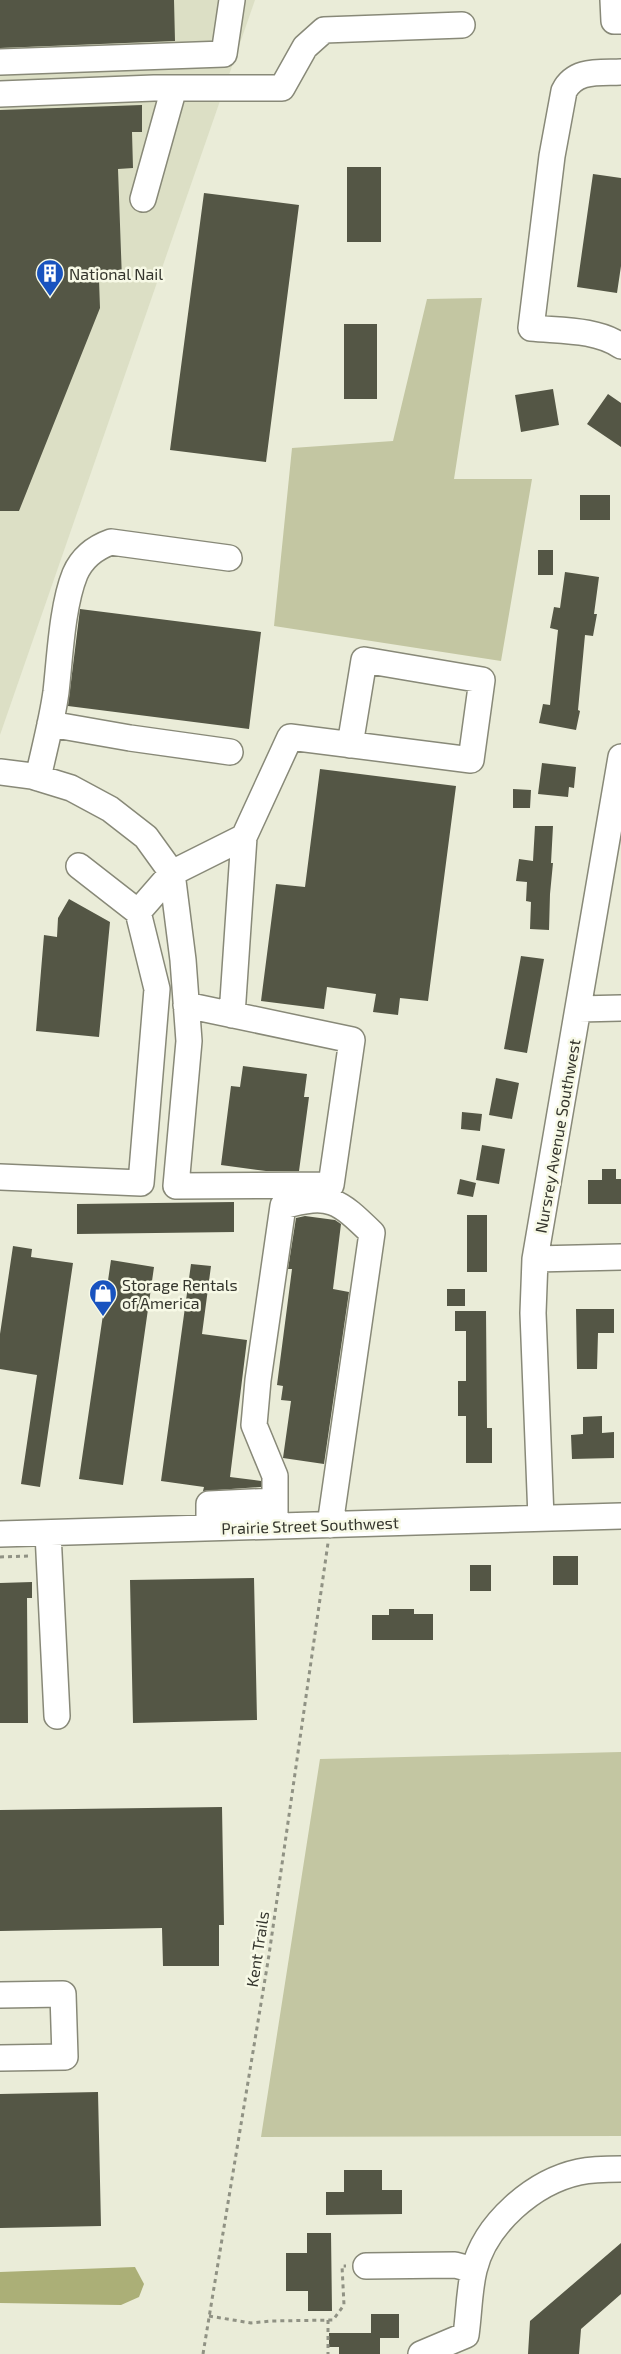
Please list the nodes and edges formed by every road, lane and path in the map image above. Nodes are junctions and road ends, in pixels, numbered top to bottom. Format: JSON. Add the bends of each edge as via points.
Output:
{"nodes":[{"id":1,"x":232,"y":0,"type":"edge"},
{"id":2,"x":613,"y":0,"type":"edge"},
{"id":3,"x":621,"y":21,"type":"edge"},
{"id":4,"x":462,"y":25,"type":"dead end"},
{"id":5,"x":0,"y":62,"type":"edge"},
{"id":6,"x":621,"y":72,"type":"edge"},
{"id":7,"x":174,"y":88,"type":"junction"},
{"id":8,"x":0,"y":94,"type":"edge"},
{"id":9,"x":143,"y":199,"type":"dead end"},
{"id":10,"x":621,"y":346,"type":"edge"},
{"id":11,"x":229,"y":558,"type":"dead end"},
{"id":12,"x":50,"y":724,"type":"junction"},
{"id":13,"x":350,"y":745,"type":"junction"},
{"id":14,"x":230,"y":752,"type":"dead end"},
{"id":15,"x":621,"y":757,"type":"edge"},
{"id":16,"x":0,"y":772,"type":"edge"},
{"id":17,"x":38,"y":778,"type":"junction"},
{"id":18,"x":244,"y":837,"type":"junction"},
{"id":19,"x":79,"y":866,"type":"dead end"},
{"id":20,"x":172,"y":872,"type":"junction"},
{"id":21,"x":138,"y":912,"type":"junction"},
{"id":22,"x":186,"y":1004,"type":"junction"},
{"id":23,"x":621,"y":1008,"type":"edge"},
{"id":24,"x":579,"y":1009,"type":"junction"},
{"id":25,"x":232,"y":1014,"type":"junction"},
{"id":26,"x":0,"y":1177,"type":"edge"},
{"id":27,"x":330,"y":1193,"type":"junction"},
{"id":28,"x":621,"y":1257,"type":"edge"},
{"id":29,"x":535,"y":1259,"type":"junction"},
{"id":30,"x":275,"y":1501,"type":"junction"},
{"id":31,"x":621,"y":1516,"type":"edge"},
{"id":32,"x":541,"y":1518,"type":"junction"},
{"id":33,"x":276,"y":1526,"type":"junction"},
{"id":34,"x":209,"y":1528,"type":"junction"},
{"id":35,"x":48,"y":1533,"type":"junction"},
{"id":36,"x":0,"y":1534,"type":"edge"},
{"id":37,"x":329,"y":1536,"type":"junction"},
{"id":38,"x":58,"y":1716,"type":"dead end"},
{"id":39,"x":0,"y":1995,"type":"edge"},
{"id":40,"x":0,"y":2058,"type":"edge"},
{"id":41,"x":621,"y":2169,"type":"edge"},
{"id":42,"x":366,"y":2266,"type":"joint"},
{"id":43,"x":474,"y":2270,"type":"junction"},
{"id":44,"x":208,"y":2316,"type":"junction"},
{"id":45,"x":328,"y":2320,"type":"junction"},
{"id":46,"x":203,"y":2354,"type":"edge"},
{"id":47,"x":328,"y":2354,"type":"edge"},
{"id":48,"x":421,"y":2354,"type":"edge"}],
"edges":[{"from":1,"to":5,"type":"street","via":[[224,54]]},
{"from":2,"to":3,"type":"street","via":[[614,21]]},
{"from":4,"to":7,"type":"street","via":[[324,30],[305,47],[282,88]]},
{"from":6,"to":10,"type":"street","via":[[579,75],[569,81],[564,91],[552,156],[530,328],[590,334],[609,338]]},
{"from":7,"to":8,"type":"street"},
{"from":7,"to":9,"type":"street"},
{"from":11,"to":12,"type":"street","via":[[111,542],[87,555],[69,593]]},
{"from":12,"to":14,"type":"street"},
{"from":12,"to":17,"type":"street"},
{"from":13,"to":13,"type":"street","via":[[471,760],[482,680],[364,660]]},
{"from":13,"to":18,"type":"street","via":[[290,737]]},
{"from":15,"to":24,"type":"street","name":"Nursrey Avenue Southwest"},
{"from":16,"to":17,"type":"street"},
{"from":17,"to":20,"type":"street","via":[[71,788],[110,809],[146,837]]},
{"from":18,"to":20,"type":"street"},
{"from":18,"to":25,"type":"street"},
{"from":19,"to":21,"type":"street"},
{"from":20,"to":21,"type":"street"},
{"from":20,"to":22,"type":"street"},
{"from":21,"to":26,"type":"street","via":[[157,988],[141,1183]]},
{"from":22,"to":25,"type":"street"},
{"from":22,"to":27,"type":"street","via":[[188,1041],[176,1186]]},
{"from":23,"to":24,"type":"street"},
{"from":24,"to":29,"type":"street","name":"Nursrey Avenue Southwest"},
{"from":25,"to":27,"type":"street","via":[[352,1040]]},
{"from":27,"to":30,"type":"street","via":[[283,1206],[254,1425],[275,1476]]},
{"from":27,"to":37,"type":"street","via":[[372,1233]]},
{"from":28,"to":29,"type":"street"},
{"from":29,"to":32,"type":"street","name":"Nursrey Avenue Southwest","via":[[533,1313]]},
{"from":30,"to":33,"type":"street"},
{"from":30,"to":34,"type":"street","via":[[209,1504]]},
{"from":31,"to":32,"type":"street","name":"Prairie Street Southwest"},
{"from":32,"to":37,"type":"street","name":"Prairie Street Southwest"},
{"from":33,"to":34,"type":"street","name":"Prairie Street Southwest"},
{"from":33,"to":37,"type":"street","name":"Prairie Street Southwest"},
{"from":34,"to":35,"type":"street","name":"Prairie Street Southwest"},
{"from":35,"to":36,"type":"street","name":"Prairie Street Southwest"},
{"from":35,"to":38,"type":"street"},
{"from":37,"to":44,"type":"path","name":"Kent Trails","via":[[269,1955]]},
{"from":39,"to":40,"type":"street","via":[[62,1994],[65,2057]]},
{"from":41,"to":43,"type":"street","via":[[579,2172],[537,2190],[496,2226]]},
{"from":42,"to":43,"type":"street","via":[[455,2265]]},
{"from":42,"to":45,"type":"path","via":[[342,2266],[344,2306],[333,2320]]},
{"from":43,"to":48,"type":"street","via":[[466,2335]]},
{"from":44,"to":45,"type":"path","via":[[251,2324]]},
{"from":44,"to":46,"type":"path","name":"Kent Trails"},
{"from":45,"to":47,"type":"path"}]}
